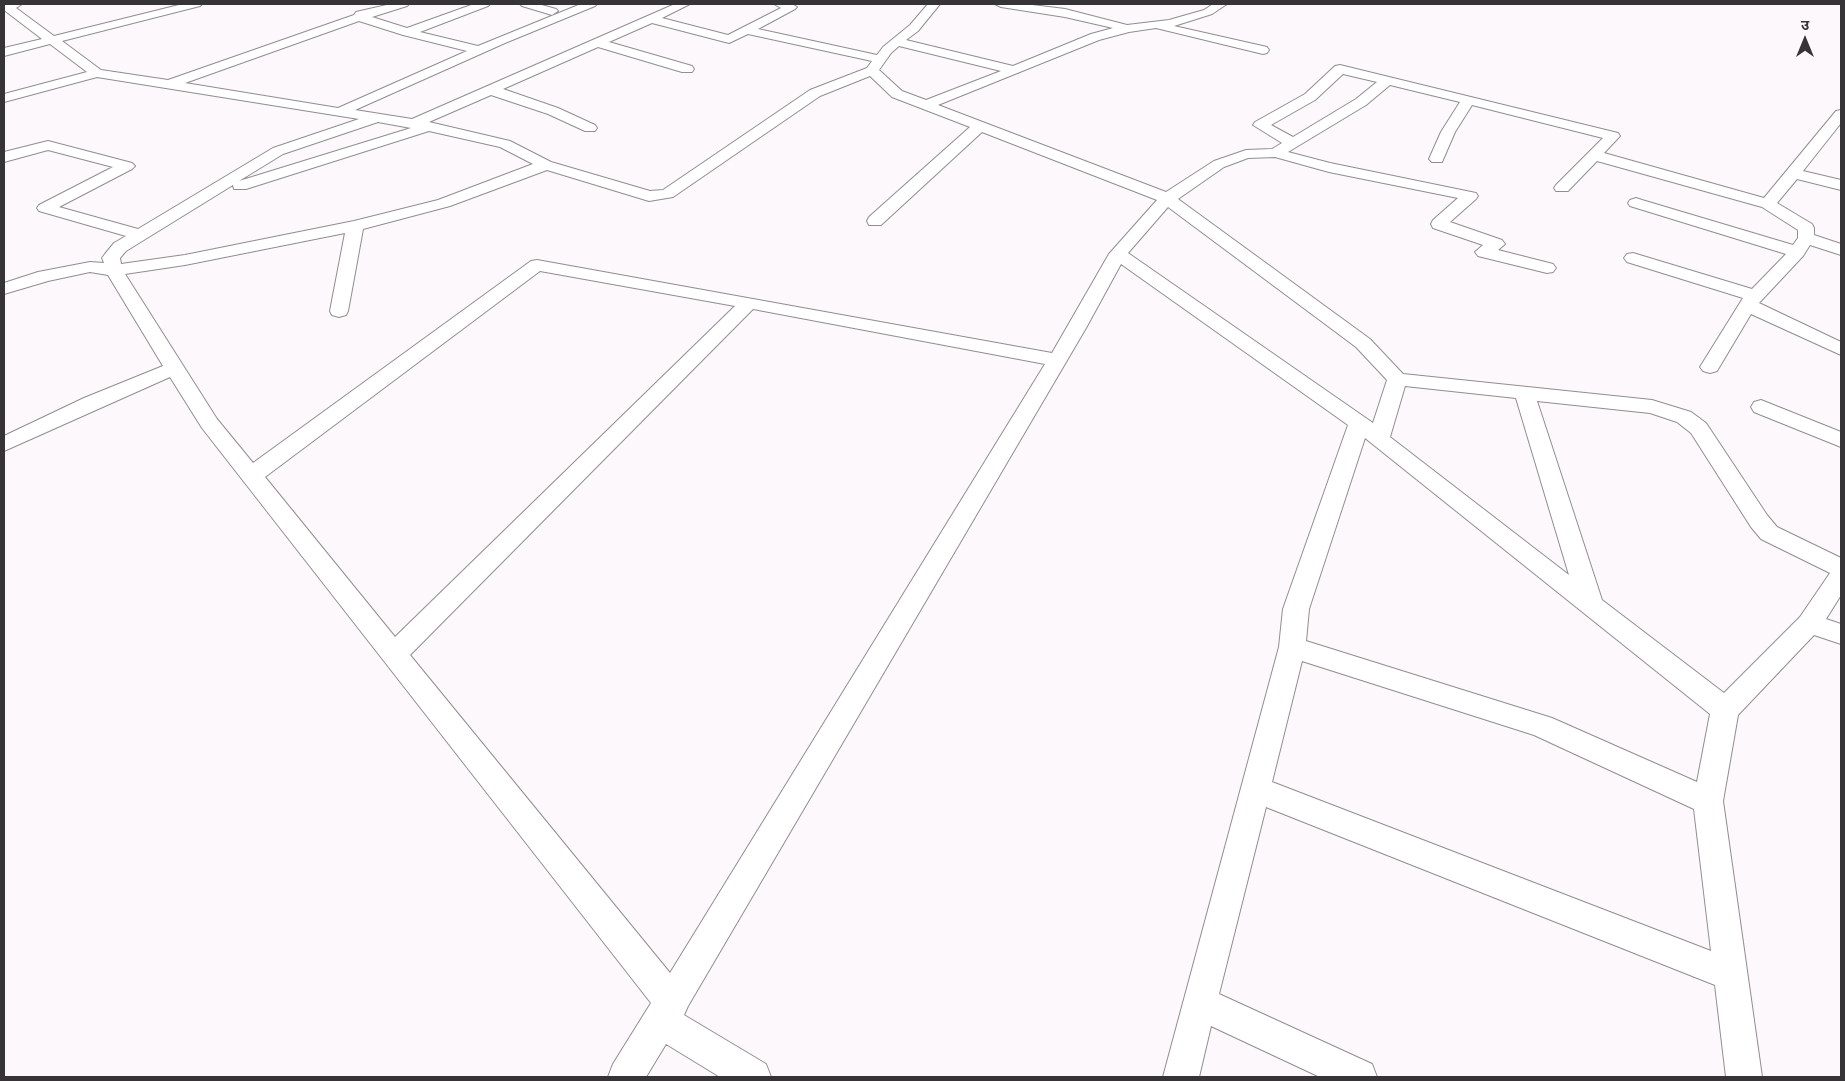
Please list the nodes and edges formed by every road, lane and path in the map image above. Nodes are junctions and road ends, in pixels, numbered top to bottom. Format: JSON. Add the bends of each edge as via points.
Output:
{"nodes":[{"id":1,"x":196,"y":4,"type":"edge"},
{"id":2,"x":364,"y":4,"type":"edge"},
{"id":3,"x":403,"y":4,"type":"edge"},
{"id":4,"x":484,"y":4,"type":"edge"},
{"id":5,"x":526,"y":4,"type":"edge"},
{"id":6,"x":590,"y":4,"type":"edge"},
{"id":7,"x":684,"y":4,"type":"edge"},
{"id":8,"x":934,"y":4,"type":"edge"},
{"id":9,"x":1001,"y":4,"type":"edge"},
{"id":10,"x":1221,"y":4,"type":"edge"},
{"id":11,"x":789,"y":5,"type":"edge"},
{"id":12,"x":552,"y":11,"type":"dead end"},
{"id":13,"x":12,"y":12,"type":"edge"},
{"id":14,"x":359,"y":17,"type":"junction"},
{"id":15,"x":651,"y":19,"type":"junction"},
{"id":16,"x":1155,"y":25,"type":"junction"},
{"id":17,"x":1128,"y":28,"type":"junction"},
{"id":18,"x":746,"y":30,"type":"junction"},
{"id":19,"x":407,"y":32,"type":"junction"},
{"id":20,"x":51,"y":40,"type":"junction"},
{"id":21,"x":897,"y":42,"type":"junction"},
{"id":22,"x":598,"y":43,"type":"junction"},
{"id":23,"x":479,"y":50,"type":"junction"},
{"id":24,"x":1263,"y":50,"type":"dead end"},
{"id":25,"x":4,"y":52,"type":"edge"},
{"id":26,"x":1350,"y":57,"type":"dead end"},
{"id":27,"x":876,"y":65,"type":"junction"},
{"id":28,"x":687,"y":69,"type":"dead end"},
{"id":29,"x":1340,"y":69,"type":"junction"},
{"id":30,"x":1014,"y":70,"type":"junction"},
{"id":31,"x":97,"y":73,"type":"junction"},
{"id":32,"x":1386,"y":80,"type":"junction"},
{"id":33,"x":168,"y":85,"type":"junction"},
{"id":34,"x":491,"y":90,"type":"junction"},
{"id":35,"x":4,"y":98,"type":"edge"},
{"id":36,"x":1468,"y":100,"type":"junction"},
{"id":37,"x":926,"y":105,"type":"junction"},
{"id":38,"x":340,"y":112,"type":"junction"},
{"id":39,"x":1841,"y":114,"type":"edge"},
{"id":40,"x":377,"y":118,"type":"junction"},
{"id":41,"x":413,"y":124,"type":"junction"},
{"id":42,"x":980,"y":126,"type":"junction"},
{"id":43,"x":429,"y":127,"type":"junction"},
{"id":44,"x":590,"y":128,"type":"dead end"},
{"id":45,"x":1284,"y":148,"type":"junction"},
{"id":46,"x":1594,"y":155,"type":"junction"},
{"id":47,"x":4,"y":157,"type":"edge"},
{"id":48,"x":1437,"y":159,"type":"dead end"},
{"id":49,"x":546,"y":165,"type":"junction"},
{"id":50,"x":1792,"y":173,"type":"junction"},
{"id":51,"x":1841,"y":185,"type":"edge"},
{"id":52,"x":1562,"y":188,"type":"dead end"},
{"id":53,"x":208,"y":196,"type":"junction"},
{"id":54,"x":1168,"y":198,"type":"junction"},
{"id":55,"x":1636,"y":203,"type":"dead end"},
{"id":56,"x":1768,"y":204,"type":"junction"},
{"id":57,"x":874,"y":221,"type":"dead end"},
{"id":58,"x":355,"y":226,"type":"junction"},
{"id":59,"x":141,"y":235,"type":"junction"},
{"id":60,"x":1802,"y":245,"type":"junction"},
{"id":61,"x":1841,"y":250,"type":"edge"},
{"id":62,"x":1118,"y":254,"type":"junction"},
{"id":63,"x":1633,"y":258,"type":"dead end"},
{"id":64,"x":1547,"y":268,"type":"dead end"},
{"id":65,"x":114,"y":270,"type":"junction"},
{"id":66,"x":4,"y":289,"type":"edge"},
{"id":67,"x":1751,"y":301,"type":"junction"},
{"id":68,"x":749,"y":303,"type":"junction"},
{"id":69,"x":339,"y":311,"type":"dead end"},
{"id":70,"x":1841,"y":349,"type":"edge"},
{"id":71,"x":1056,"y":360,"type":"junction"},
{"id":72,"x":1710,"y":367,"type":"dead end"},
{"id":73,"x":175,"y":368,"type":"junction"},
{"id":74,"x":1397,"y":379,"type":"junction"},
{"id":75,"x":1524,"y":394,"type":"junction"},
{"id":76,"x":1761,"y":406,"type":"dead end"},
{"id":77,"x":1369,"y":431,"type":"junction"},
{"id":78,"x":1841,"y":440,"type":"edge"},
{"id":79,"x":4,"y":444,"type":"edge"},
{"id":80,"x":251,"y":476,"type":"junction"},
{"id":81,"x":1841,"y":568,"type":"edge"},
{"id":82,"x":1841,"y":576,"type":"edge"},
{"id":83,"x":1591,"y":604,"type":"junction"},
{"id":84,"x":1809,"y":624,"type":"junction"},
{"id":85,"x":1841,"y":634,"type":"edge"},
{"id":86,"x":1292,"y":647,"type":"junction"},
{"id":87,"x":394,"y":655,"type":"junction"},
{"id":88,"x":1725,"y":710,"type":"junction"},
{"id":89,"x":1255,"y":789,"type":"junction"},
{"id":90,"x":1708,"y":802,"type":"junction"},
{"id":91,"x":1731,"y":975,"type":"junction"},
{"id":92,"x":1200,"y":1003,"type":"junction"},
{"id":93,"x":667,"y":1012,"type":"junction"},
{"id":94,"x":626,"y":1077,"type":"edge"},
{"id":95,"x":753,"y":1077,"type":"edge"},
{"id":96,"x":1182,"y":1077,"type":"edge"},
{"id":97,"x":1359,"y":1077,"type":"edge"},
{"id":98,"x":1744,"y":1077,"type":"edge"}],
"edges":[{"from":1,"to":20,"type":"street"},
{"from":2,"to":14,"type":"street"},
{"from":3,"to":14,"type":"street"},
{"from":4,"to":19,"type":"street"},
{"from":5,"to":12,"type":"street"},
{"from":6,"to":23,"type":"street"},
{"from":7,"to":15,"type":"street"},
{"from":8,"to":21,"type":"street"},
{"from":9,"to":17,"type":"street","via":[[1065,13]]},
{"from":10,"to":16,"type":"street","via":[[1208,12]]},
{"from":11,"to":18,"type":"street"},
{"from":13,"to":20,"type":"street"},
{"from":14,"to":19,"type":"street"},
{"from":14,"to":33,"type":"street"},
{"from":15,"to":18,"type":"street","via":[[729,39]]},
{"from":15,"to":22,"type":"street"},
{"from":16,"to":17,"type":"street"},
{"from":16,"to":24,"type":"street"},
{"from":17,"to":30,"type":"street","via":[[1095,37]]},
{"from":18,"to":27,"type":"street"},
{"from":19,"to":23,"type":"street"},
{"from":20,"to":25,"type":"street"},
{"from":20,"to":31,"type":"street"},
{"from":21,"to":27,"type":"street"},
{"from":21,"to":30,"type":"street"},
{"from":22,"to":28,"type":"street"},
{"from":22,"to":34,"type":"street"},
{"from":23,"to":38,"type":"street"},
{"from":26,"to":29,"type":"street"},
{"from":27,"to":37,"type":"street","via":[[898,94]]},
{"from":27,"to":49,"type":"street","via":[[815,93],[667,194],[649,196]]},
{"from":29,"to":32,"type":"street"},
{"from":29,"to":45,"type":"street","via":[[1310,97],[1260,125]]},
{"from":30,"to":37,"type":"street"},
{"from":31,"to":33,"type":"street"},
{"from":31,"to":35,"type":"street"},
{"from":32,"to":36,"type":"street"},
{"from":32,"to":45,"type":"street","via":[[1361,102]]},
{"from":33,"to":38,"type":"street"},
{"from":34,"to":41,"type":"street"},
{"from":34,"to":44,"type":"street","via":[[553,111]]},
{"from":36,"to":46,"type":"street","via":[[1613,136]]},
{"from":36,"to":48,"type":"street","via":[[1448,132]]},
{"from":37,"to":42,"type":"street"},
{"from":38,"to":40,"type":"street"},
{"from":39,"to":50,"type":"street"},
{"from":40,"to":41,"type":"street"},
{"from":40,"to":53,"type":"street","via":[[278,152]]},
{"from":41,"to":43,"type":"street"},
{"from":42,"to":54,"type":"street"},
{"from":42,"to":57,"type":"street"},
{"from":43,"to":49,"type":"street","via":[[505,144]]},
{"from":43,"to":53,"type":"street"},
{"from":45,"to":54,"type":"street","via":[[1246,154],[1219,164]]},
{"from":45,"to":64,"type":"street","via":[[1329,167],[1470,196],[1439,224],[1496,244],[1484,252]]},
{"from":46,"to":52,"type":"street"},
{"from":46,"to":56,"type":"street"},
{"from":47,"to":59,"type":"street","via":[[48,145],[126,166],[44,208]]},
{"from":49,"to":58,"type":"street","via":[[444,203]]},
{"from":50,"to":51,"type":"street"},
{"from":50,"to":56,"type":"street"},
{"from":53,"to":59,"type":"street"},
{"from":54,"to":62,"type":"street"},
{"from":54,"to":74,"type":"street","via":[[1363,343]]},
{"from":55,"to":60,"type":"street"},
{"from":56,"to":60,"type":"street","via":[[1806,228]]},
{"from":58,"to":65,"type":"street","via":[[186,260]]},
{"from":58,"to":69,"type":"street"},
{"from":59,"to":65,"type":"street","via":[[114,254],[111,258]]},
{"from":60,"to":61,"type":"street"},
{"from":60,"to":67,"type":"street"},
{"from":62,"to":71,"type":"street"},
{"from":62,"to":77,"type":"street"},
{"from":63,"to":67,"type":"street"},
{"from":65,"to":66,"type":"street","via":[[90,267],[44,276]]},
{"from":65,"to":73,"type":"street"},
{"from":67,"to":70,"type":"street"},
{"from":67,"to":72,"type":"street"},
{"from":68,"to":71,"type":"street"},
{"from":68,"to":80,"type":"street","via":[[537,265]]},
{"from":68,"to":87,"type":"street"},
{"from":71,"to":93,"type":"street"},
{"from":73,"to":79,"type":"street"},
{"from":73,"to":80,"type":"street","via":[[209,423]]},
{"from":74,"to":75,"type":"street"},
{"from":74,"to":77,"type":"street"},
{"from":75,"to":81,"type":"street","via":[[1652,407],[1684,417],[1699,428],[1769,533]]},
{"from":75,"to":83,"type":"street"},
{"from":76,"to":78,"type":"street"},
{"from":77,"to":83,"type":"street"},
{"from":77,"to":86,"type":"street","via":[[1296,609]]},
{"from":80,"to":87,"type":"street"},
{"from":82,"to":84,"type":"street"},
{"from":83,"to":88,"type":"street"},
{"from":84,"to":85,"type":"street"},
{"from":84,"to":88,"type":"street"},
{"from":86,"to":89,"type":"street"},
{"from":86,"to":90,"type":"street","via":[[1542,726]]},
{"from":87,"to":93,"type":"street"},
{"from":88,"to":90,"type":"street"},
{"from":89,"to":91,"type":"street"},
{"from":89,"to":92,"type":"street"},
{"from":90,"to":91,"type":"street"},
{"from":91,"to":98,"type":"street"},
{"from":92,"to":96,"type":"street"},
{"from":92,"to":97,"type":"street"},
{"from":93,"to":94,"type":"street"},
{"from":93,"to":95,"type":"street"}]}
